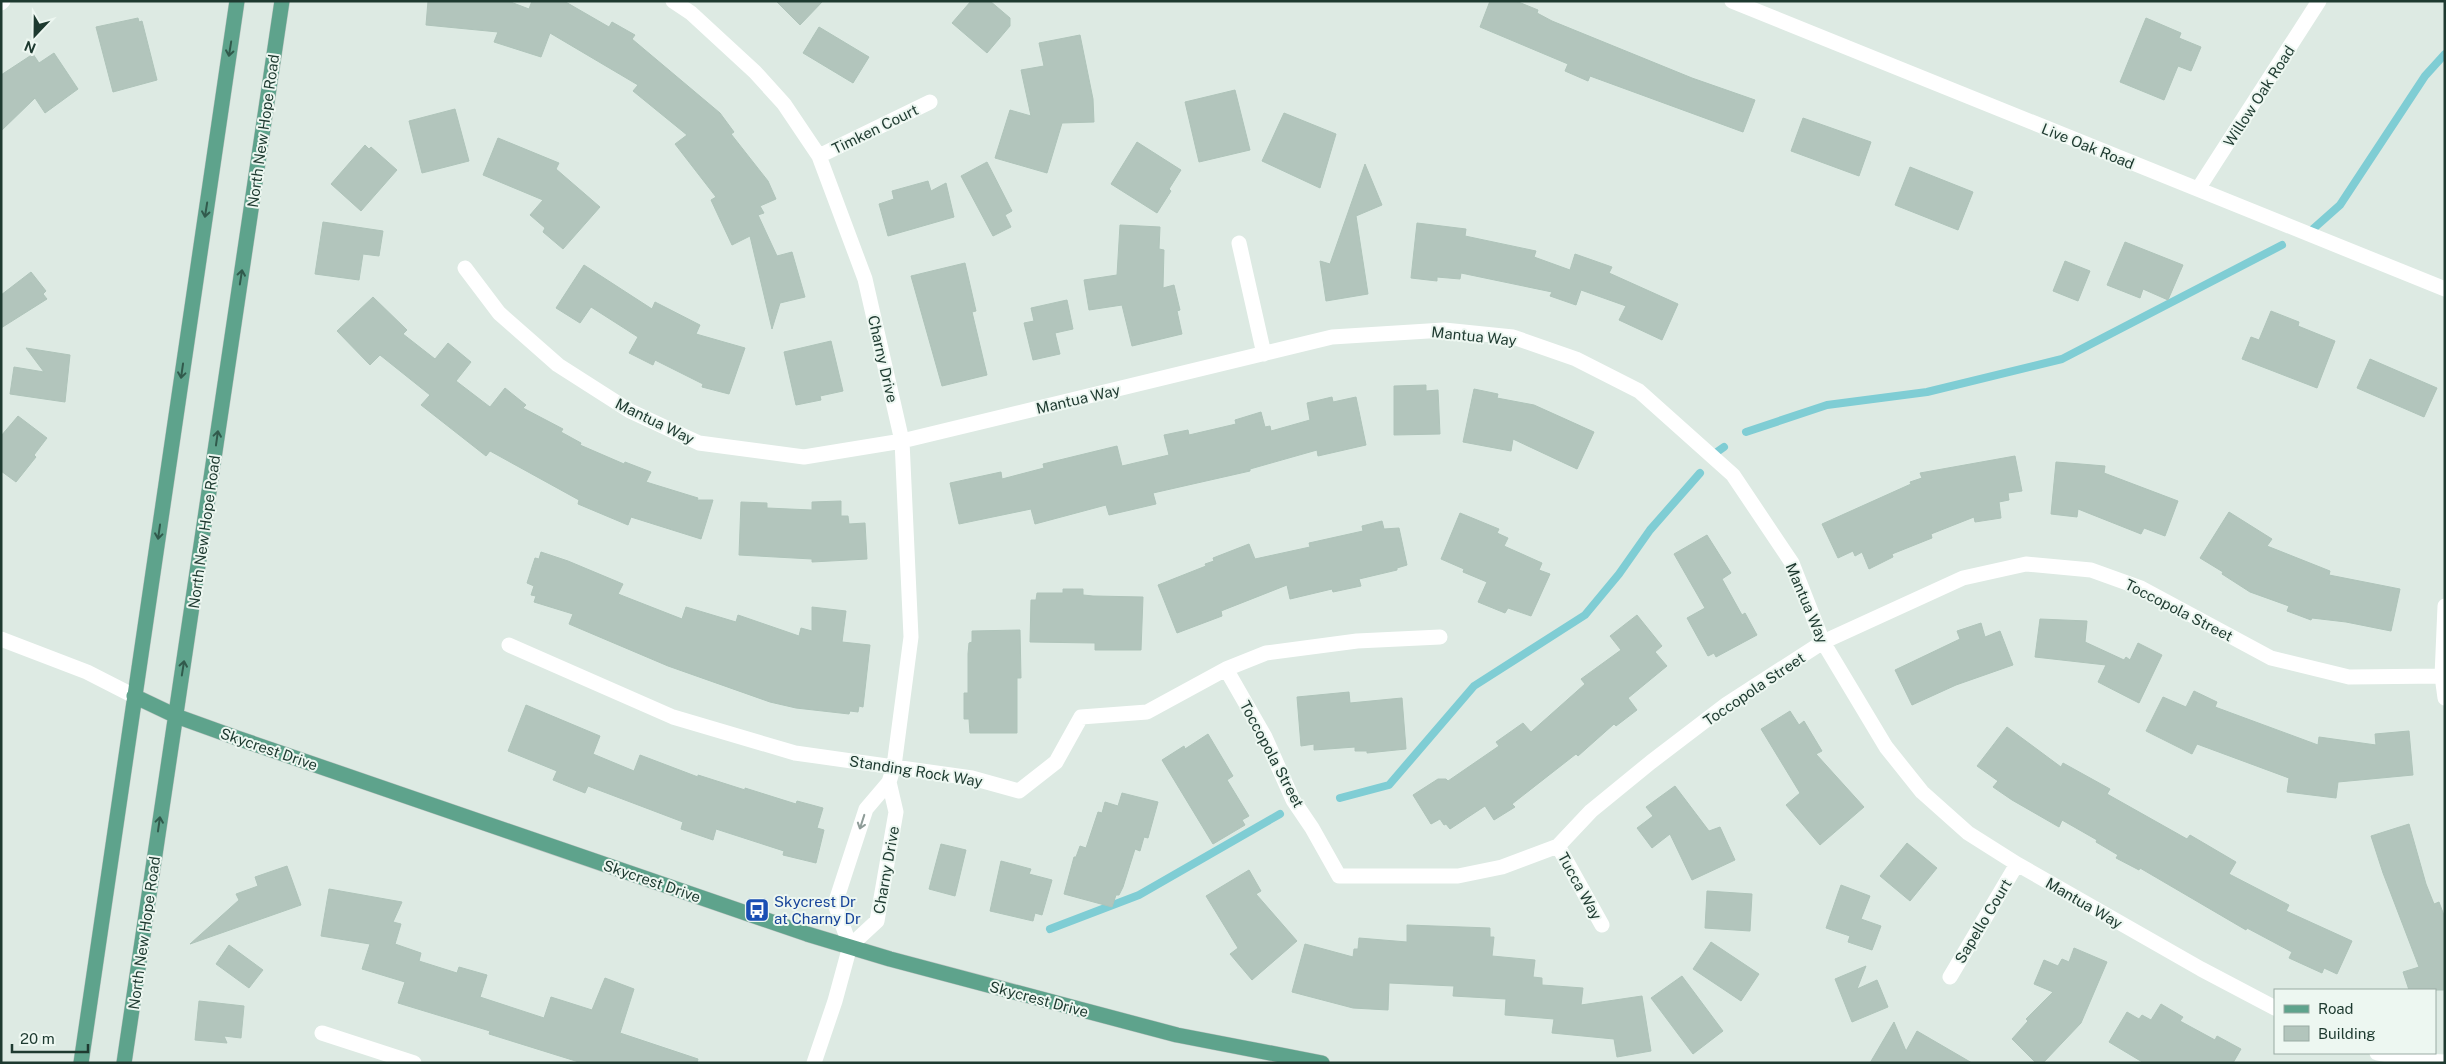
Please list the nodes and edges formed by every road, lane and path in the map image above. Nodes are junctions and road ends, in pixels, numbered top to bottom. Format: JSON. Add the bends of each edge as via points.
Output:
{"nodes":[{"id":1,"x":237,"y":1,"type":"edge"},
{"id":2,"x":282,"y":1,"type":"edge"},
{"id":3,"x":673,"y":1,"type":"edge"},
{"id":4,"x":1732,"y":1,"type":"edge"},
{"id":5,"x":2320,"y":1,"type":"edge"},
{"id":6,"x":930,"y":102,"type":"dead end"},
{"id":7,"x":819,"y":156,"type":"junction"},
{"id":8,"x":2198,"y":189,"type":"junction"},
{"id":9,"x":1239,"y":243,"type":"dead end"},
{"id":10,"x":465,"y":268,"type":"dead end"},
{"id":11,"x":2445,"y":289,"type":"edge"},
{"id":12,"x":1264,"y":354,"type":"junction"},
{"id":13,"x":902,"y":441,"type":"junction"},
{"id":14,"x":2445,"y":606,"type":"edge"},
{"id":15,"x":1440,"y":637,"type":"dead end"},
{"id":16,"x":1,"y":639,"type":"edge"},
{"id":17,"x":1823,"y":642,"type":"junction"},
{"id":18,"x":509,"y":645,"type":"dead end"},
{"id":19,"x":1226,"y":669,"type":"junction"},
{"id":20,"x":2442,"y":676,"type":"junction"},
{"id":21,"x":134,"y":696,"type":"junction"},
{"id":22,"x":2445,"y":698,"type":"edge"},
{"id":23,"x":176,"y":716,"type":"junction"},
{"id":24,"x":894,"y":766,"type":"junction"},
{"id":25,"x":889,"y":782,"type":"junction"},
{"id":26,"x":1558,"y":846,"type":"junction"},
{"id":27,"x":2017,"y":864,"type":"junction"},
{"id":28,"x":1602,"y":925,"type":"dead end"},
{"id":29,"x":850,"y":946,"type":"junction"},
{"id":30,"x":1950,"y":977,"type":"dead end"},
{"id":31,"x":2274,"y":1007,"type":"edge"},
{"id":32,"x":322,"y":1033,"type":"dead end"},
{"id":33,"x":2382,"y":1054,"type":"edge"},
{"id":34,"x":2445,"y":1062,"type":"edge"},
{"id":35,"x":81,"y":1063,"type":"edge"},
{"id":36,"x":124,"y":1063,"type":"edge"},
{"id":37,"x":414,"y":1063,"type":"edge"},
{"id":38,"x":814,"y":1063,"type":"edge"},
{"id":39,"x":1322,"y":1063,"type":"edge"}],
"edges":[{"from":1,"to":21,"type":"main road","one_way":true},
{"from":23,"to":2,"type":"main road","name":"North New Hope Road","one_way":true},
{"from":3,"to":7,"type":"street","name":"Charny Drive","via":[[755,72],[784,104]]},
{"from":4,"to":8,"type":"street","name":"Live Oak Road"},
{"from":5,"to":8,"type":"street","name":"Willow Oak Road"},
{"from":6,"to":7,"type":"street","name":"Timken Court"},
{"from":7,"to":13,"type":"street","name":"Charny Drive","via":[[865,279]]},
{"from":8,"to":11,"type":"street","name":"Live Oak Road"},
{"from":9,"to":12,"type":"street"},
{"from":10,"to":13,"type":"street","name":"Mantua Way","via":[[499,313],[558,366],[630,411],[699,443],[804,457]]},
{"from":12,"to":13,"type":"street","name":"Mantua Way"},
{"from":12,"to":17,"type":"street","name":"Mantua Way","via":[[1332,336],[1444,330],[1513,337],[1576,359],[1639,391],[1733,475],[1792,563]]},
{"from":13,"to":24,"type":"street","name":"Charny Drive","via":[[911,637]]},
{"from":14,"to":20,"type":"street"},
{"from":15,"to":19,"type":"street","name":"Standing Rock Way","via":[[1357,640],[1266,653]]},
{"from":16,"to":21,"type":"street","name":"Skycrest Drive","via":[[87,672]]},
{"from":17,"to":20,"type":"street","name":"Toccopola Street","via":[[1963,578],[2026,564],[2091,570],[2142,588],[2271,658],[2349,676]]},
{"from":17,"to":26,"type":"street","name":"Toccopola Street","via":[[1727,704],[1651,762],[1591,811]]},
{"from":17,"to":27,"type":"street","name":"Mantua Way","via":[[1886,747],[1922,792],[1968,832]]},
{"from":18,"to":24,"type":"street","name":"Standing Rock Way","via":[[673,716],[795,753]]},
{"from":19,"to":24,"type":"street","name":"Standing Rock Way","via":[[1148,712],[1081,718],[1056,762],[1019,791],[972,778]]},
{"from":19,"to":26,"type":"street","name":"Toccopola Street","via":[[1265,737],[1293,800],[1339,876],[1458,876],[1502,867]]},
{"from":20,"to":22,"type":"street"},
{"from":21,"to":23,"type":"main road","name":"Skycrest Drive"},
{"from":21,"to":35,"type":"main road"},
{"from":23,"to":29,"type":"main road","name":"Skycrest Drive","via":[[762,919]]},
{"from":36,"to":23,"type":"main road","name":"North New Hope Road","one_way":true},
{"from":24,"to":25,"type":"street","name":"Charny Drive"},
{"from":25,"to":29,"type":"street","name":"Charny Drive","via":[[896,812],[877,921]]},
{"from":25,"to":29,"type":"street","name":"Charny Drive","one_way":true,"via":[[866,809],[835,904]]},
{"from":26,"to":28,"type":"street","name":"Tucca Way"},
{"from":27,"to":30,"type":"street","name":"Sapello Court"},
{"from":27,"to":31,"type":"street","name":"Mantua Way"},
{"from":29,"to":38,"type":"street"},
{"from":29,"to":39,"type":"main road","name":"Skycrest Drive","via":[[1177,1035]]},
{"from":32,"to":37,"type":"street"},
{"from":33,"to":34,"type":"street"}]}
